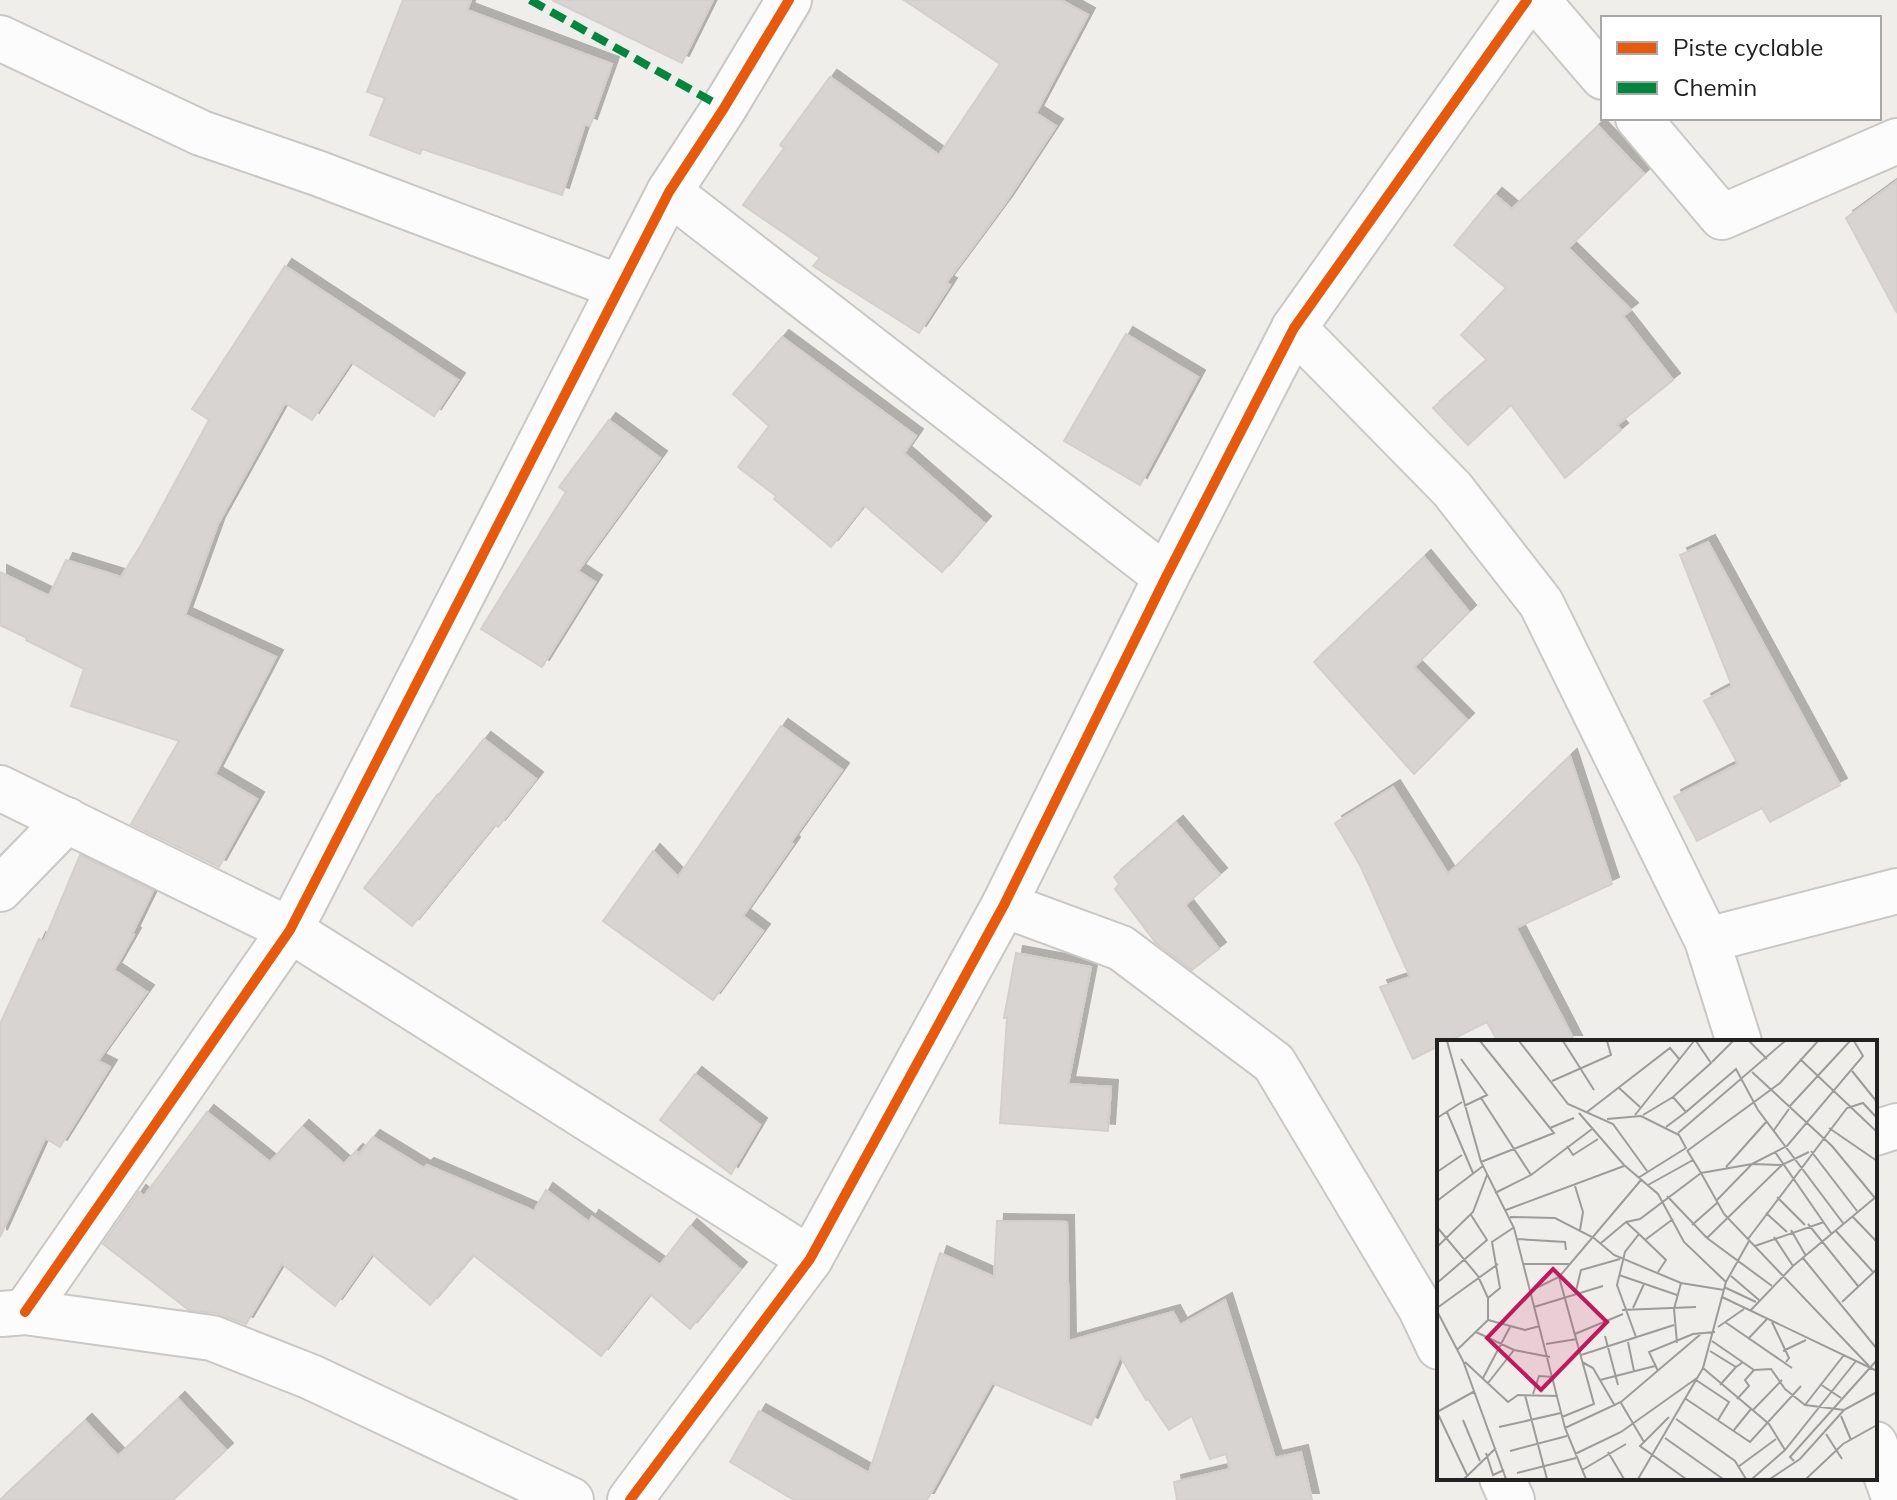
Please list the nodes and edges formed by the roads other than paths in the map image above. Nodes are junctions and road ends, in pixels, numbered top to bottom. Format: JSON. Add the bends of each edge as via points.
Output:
{"nodes":[{"id":1,"x":789,"y":0,"type":"edge"},
{"id":2,"x":1527,"y":0,"type":"edge"},
{"id":3,"x":1537,"y":0,"type":"edge"},
{"id":4,"x":0,"y":38,"type":"edge"},
{"id":5,"x":1601,"y":75,"type":"edge"},
{"id":6,"x":1640,"y":120,"type":"edge"},
{"id":7,"x":1897,"y":141,"type":"edge"},
{"id":8,"x":669,"y":192,"type":"junction"},
{"id":9,"x":619,"y":287,"type":"junction"},
{"id":10,"x":1294,"y":328,"type":"junction"},
{"id":11,"x":1166,"y":577,"type":"junction"},
{"id":12,"x":0,"y":788,"type":"edge"},
{"id":13,"x":67,"y":820,"type":"junction"},
{"id":14,"x":0,"y":889,"type":"edge"},
{"id":15,"x":1897,"y":891,"type":"edge"},
{"id":16,"x":1004,"y":905,"type":"junction"},
{"id":17,"x":290,"y":930,"type":"junction"},
{"id":18,"x":1707,"y":940,"type":"junction"},
{"id":19,"x":1738,"y":1040,"type":"edge"},
{"id":20,"x":1897,"y":1126,"type":"edge"},
{"id":21,"x":1877,"y":1132,"type":"edge"},
{"id":22,"x":810,"y":1259,"type":"junction"},
{"id":23,"x":13,"y":1313,"type":"edge"},
{"id":24,"x":1433,"y":1320,"type":"edge"},
{"id":25,"x":1877,"y":1450,"type":"edge"},
{"id":26,"x":1503,"y":1480,"type":"edge"},
{"id":27,"x":571,"y":1500,"type":"edge"},
{"id":28,"x":630,"y":1500,"type":"edge"},
{"id":29,"x":1512,"y":1500,"type":"edge"},
{"id":30,"x":1895,"y":1500,"type":"edge"}],
"edges":[{"from":1,"to":8,"type":"street"},
{"from":2,"to":10,"type":"street"},
{"from":3,"to":5,"type":"street"},
{"from":4,"to":9,"type":"street","via":[[201,133]]},
{"from":6,"to":7,"type":"street","via":[[1722,217]]},
{"from":8,"to":9,"type":"street"},
{"from":8,"to":11,"type":"street"},
{"from":9,"to":17,"type":"street"},
{"from":10,"to":11,"type":"street"},
{"from":10,"to":18,"type":"street","via":[[1452,489],[1541,603]]},
{"from":11,"to":16,"type":"street"},
{"from":12,"to":13,"type":"street"},
{"from":13,"to":14,"type":"street"},
{"from":13,"to":17,"type":"street"},
{"from":15,"to":18,"type":"street"},
{"from":16,"to":22,"type":"street"},
{"from":16,"to":24,"type":"street","via":[[1121,948],[1274,1063]]},
{"from":17,"to":22,"type":"street"},
{"from":17,"to":23,"type":"street"},
{"from":18,"to":19,"type":"street"},
{"from":20,"to":21,"type":"street"},
{"from":22,"to":28,"type":"street"},
{"from":23,"to":27,"type":"street","via":[[212,1338],[311,1377]]},
{"from":25,"to":30,"type":"street"},
{"from":26,"to":29,"type":"street"}]}
